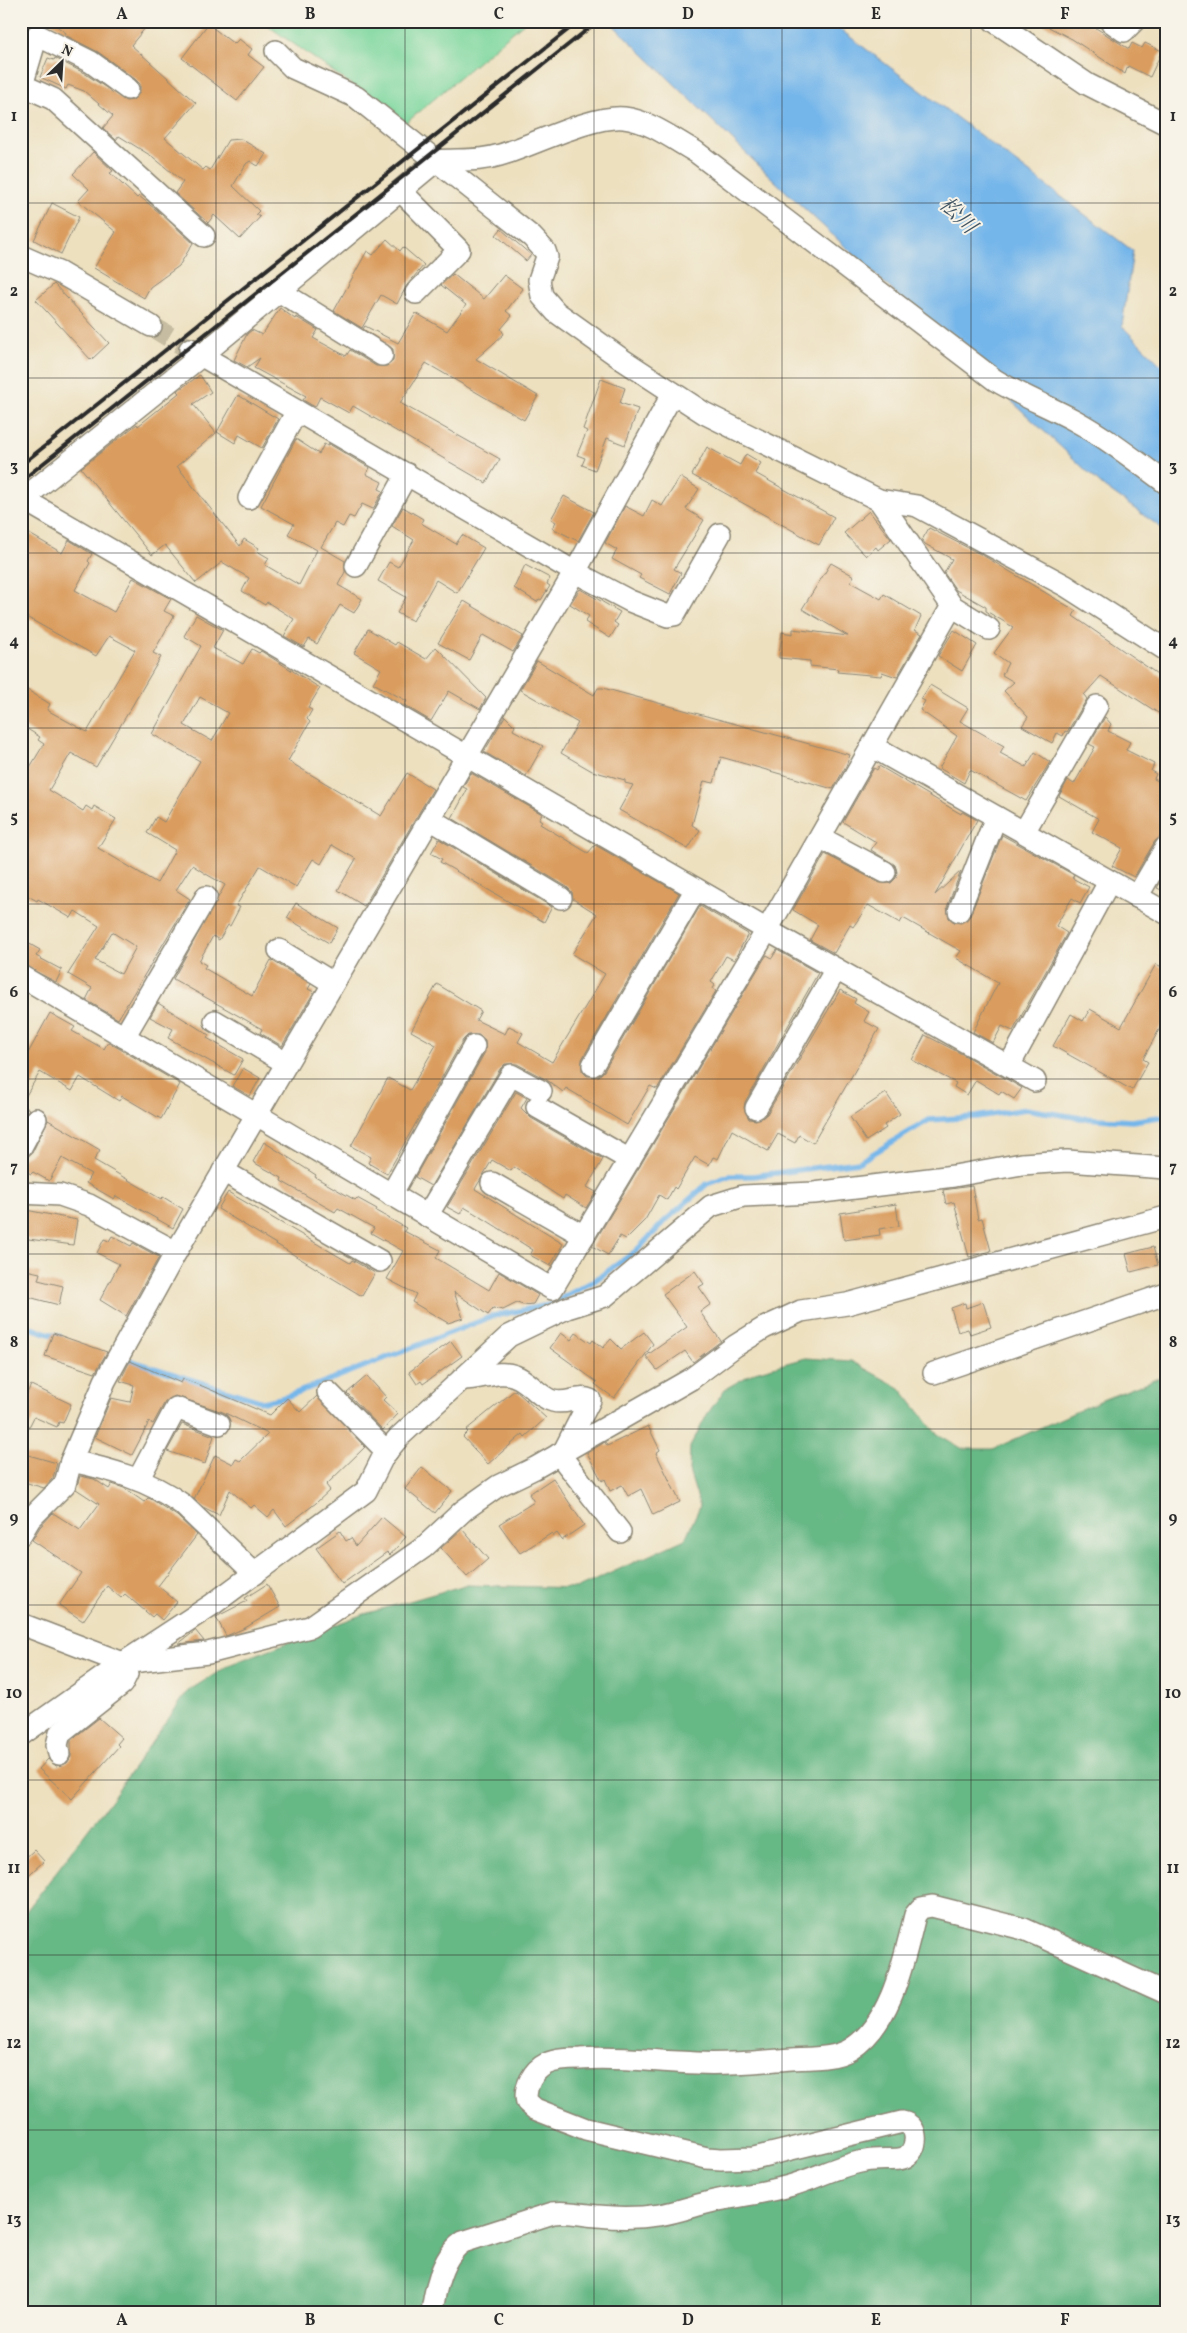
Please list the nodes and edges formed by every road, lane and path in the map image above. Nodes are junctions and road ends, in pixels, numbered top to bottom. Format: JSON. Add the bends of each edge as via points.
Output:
{"nodes":[{"id":1,"x":994,"y":21,"type":"edge"},
{"id":2,"x":1110,"y":21,"type":"edge"},
{"id":3,"x":1134,"y":21,"type":"edge"},
{"id":4,"x":276,"y":51,"type":"dead end"},
{"id":5,"x":22,"y":87,"type":"edge"},
{"id":6,"x":128,"y":89,"type":"dead end"},
{"id":7,"x":1166,"y":124,"type":"edge"},
{"id":8,"x":436,"y":161,"type":"junction"},
{"id":9,"x":401,"y":191,"type":"junction"},
{"id":10,"x":204,"y":236,"type":"dead end"},
{"id":11,"x":21,"y":256,"type":"edge"},
{"id":12,"x":279,"y":291,"type":"junction"},
{"id":13,"x":416,"y":293,"type":"dead end"},
{"id":14,"x":151,"y":326,"type":"tunnel mouth"},
{"id":15,"x":194,"y":352,"type":"junction"},
{"id":16,"x":382,"y":355,"type":"dead end"},
{"id":17,"x":673,"y":393,"type":"junction"},
{"id":18,"x":297,"y":411,"type":"junction"},
{"id":19,"x":406,"y":474,"type":"junction"},
{"id":20,"x":1166,"y":483,"type":"edge"},
{"id":21,"x":22,"y":498,"type":"edge"},
{"id":22,"x":249,"y":498,"type":"dead end"},
{"id":23,"x":880,"y":500,"type":"junction"},
{"id":24,"x":720,"y":534,"type":"dead end"},
{"id":25,"x":356,"y":566,"type":"dead end"},
{"id":26,"x":573,"y":571,"type":"junction"},
{"id":27,"x":952,"y":606,"type":"junction"},
{"id":28,"x":989,"y":629,"type":"dead end"},
{"id":29,"x":1166,"y":650,"type":"edge"},
{"id":30,"x":1097,"y":706,"type":"dead end"},
{"id":31,"x":873,"y":748,"type":"junction"},
{"id":32,"x":466,"y":756,"type":"junction"},
{"id":33,"x":996,"y":817,"type":"junction"},
{"id":34,"x":430,"y":819,"type":"junction"},
{"id":35,"x":1024,"y":832,"type":"junction"},
{"id":36,"x":821,"y":838,"type":"junction"},
{"id":37,"x":1166,"y":847,"type":"edge"},
{"id":38,"x":885,"y":872,"type":"dead end"},
{"id":39,"x":1109,"y":882,"type":"junction"},
{"id":40,"x":696,"y":889,"type":"junction"},
{"id":41,"x":206,"y":897,"type":"dead end"},
{"id":42,"x":1137,"y":897,"type":"junction"},
{"id":43,"x":561,"y":898,"type":"dead end"},
{"id":44,"x":959,"y":911,"type":"dead end"},
{"id":45,"x":1166,"y":913,"type":"edge"},
{"id":46,"x":767,"y":930,"type":"junction"},
{"id":47,"x":279,"y":950,"type":"dead end"},
{"id":48,"x":836,"y":969,"type":"junction"},
{"id":49,"x":21,"y":976,"type":"edge"},
{"id":50,"x":333,"y":983,"type":"junction"},
{"id":51,"x":215,"y":1021,"type":"dead end"},
{"id":52,"x":124,"y":1037,"type":"junction"},
{"id":53,"x":474,"y":1046,"type":"dead end"},
{"id":54,"x":286,"y":1063,"type":"junction"},
{"id":55,"x":594,"y":1065,"type":"dead end"},
{"id":56,"x":1009,"y":1066,"type":"junction"},
{"id":57,"x":1035,"y":1081,"type":"dead end"},
{"id":58,"x":756,"y":1108,"type":"dead end"},
{"id":59,"x":254,"y":1115,"type":"junction"},
{"id":60,"x":36,"y":1119,"type":"dead end"},
{"id":61,"x":21,"y":1146,"type":"edge"},
{"id":62,"x":630,"y":1160,"type":"junction"},
{"id":63,"x":1166,"y":1168,"type":"edge"},
{"id":64,"x":223,"y":1171,"type":"junction"},
{"id":65,"x":492,"y":1183,"type":"dead end"},
{"id":66,"x":21,"y":1194,"type":"edge"},
{"id":67,"x":392,"y":1195,"type":"junction"},
{"id":68,"x":427,"y":1216,"type":"junction"},
{"id":69,"x":1164,"y":1223,"type":"edge"},
{"id":70,"x":584,"y":1236,"type":"junction"},
{"id":71,"x":176,"y":1252,"type":"junction"},
{"id":72,"x":380,"y":1261,"type":"dead end"},
{"id":73,"x":552,"y":1289,"type":"junction"},
{"id":74,"x":1166,"y":1294,"type":"edge"},
{"id":75,"x":566,"y":1308,"type":"junction"},
{"id":76,"x":934,"y":1373,"type":"dead end"},
{"id":77,"x":462,"y":1379,"type":"junction"},
{"id":78,"x":328,"y":1392,"type":"dead end"},
{"id":79,"x":219,"y":1424,"type":"dead end"},
{"id":80,"x":387,"y":1452,"type":"junction"},
{"id":81,"x":561,"y":1453,"type":"junction"},
{"id":82,"x":71,"y":1461,"type":"junction"},
{"id":83,"x":138,"y":1480,"type":"junction"},
{"id":84,"x":620,"y":1532,"type":"dead end"},
{"id":85,"x":21,"y":1534,"type":"edge"},
{"id":86,"x":255,"y":1574,"type":"junction"},
{"id":87,"x":21,"y":1624,"type":"edge"},
{"id":88,"x":123,"y":1663,"type":"junction"},
{"id":89,"x":21,"y":1735,"type":"edge"},
{"id":90,"x":59,"y":1754,"type":"dead end"},
{"id":91,"x":1166,"y":1993,"type":"edge"},
{"id":92,"x":432,"y":2312,"type":"edge"}],
"edges":[{"from":1,"to":7,"type":"street","via":[[1087,84]]},
{"from":2,"to":3,"type":"street","via":[[1124,31]]},
{"from":4,"to":8,"type":"street","via":[[293,68],[356,97]]},
{"from":5,"to":6,"type":"street","via":[[37,35],[91,62]]},
{"from":5,"to":10,"type":"street","via":[[53,100]]},
{"from":8,"to":9,"type":"street"},
{"from":8,"to":17,"type":"street","via":[[532,237],[545,251],[547,257],[539,280],[540,288],[542,296],[556,312]]},
{"from":8,"to":20,"type":"street","via":[[484,160],[600,121],[622,118],[644,123],[696,152],[995,380],[1017,394],[1074,420]]},
{"from":9,"to":12,"type":"street"},
{"from":9,"to":13,"type":"street","via":[[459,250]]},
{"from":11,"to":14,"type":"street","via":[[60,273]]},
{"from":12,"to":15,"type":"street"},
{"from":12,"to":16,"type":"street"},
{"from":15,"to":18,"type":"street"},
{"from":15,"to":21,"type":"street"},
{"from":17,"to":23,"type":"street","via":[[704,413]]},
{"from":17,"to":26,"type":"street"},
{"from":18,"to":19,"type":"street"},
{"from":18,"to":22,"type":"street"},
{"from":19,"to":25,"type":"street"},
{"from":19,"to":26,"type":"street"},
{"from":21,"to":32,"type":"street"},
{"from":23,"to":27,"type":"street"},
{"from":23,"to":29,"type":"street","via":[[917,506],[1066,586]]},
{"from":24,"to":26,"type":"street","via":[[674,615],[668,616],[630,601]]},
{"from":26,"to":32,"type":"street"},
{"from":27,"to":28,"type":"street"},
{"from":27,"to":31,"type":"street"},
{"from":30,"to":35,"type":"street"},
{"from":31,"to":33,"type":"street"},
{"from":31,"to":36,"type":"street"},
{"from":32,"to":34,"type":"street"},
{"from":32,"to":40,"type":"street"},
{"from":33,"to":35,"type":"street"},
{"from":33,"to":44,"type":"street"},
{"from":34,"to":43,"type":"street"},
{"from":34,"to":50,"type":"street"},
{"from":35,"to":39,"type":"street"},
{"from":36,"to":38,"type":"street"},
{"from":36,"to":46,"type":"street"},
{"from":37,"to":42,"type":"street"},
{"from":39,"to":42,"type":"street"},
{"from":39,"to":56,"type":"street"},
{"from":40,"to":46,"type":"street"},
{"from":40,"to":55,"type":"street"},
{"from":41,"to":52,"type":"street"},
{"from":42,"to":45,"type":"street"},
{"from":46,"to":48,"type":"street"},
{"from":46,"to":62,"type":"street"},
{"from":47,"to":50,"type":"street"},
{"from":48,"to":56,"type":"street"},
{"from":48,"to":58,"type":"street"},
{"from":49,"to":52,"type":"street"},
{"from":50,"to":54,"type":"street"},
{"from":51,"to":54,"type":"street"},
{"from":52,"to":59,"type":"street"},
{"from":53,"to":67,"type":"street"},
{"from":54,"to":59,"type":"street"},
{"from":56,"to":57,"type":"street"},
{"from":59,"to":64,"type":"street"},
{"from":59,"to":67,"type":"street"},
{"from":60,"to":61,"type":"street"},
{"from":62,"to":68,"type":"street","via":[[539,1099],[511,1074]]},
{"from":62,"to":70,"type":"street"},
{"from":63,"to":75,"type":"street","via":[[1066,1161],[1031,1163],[814,1193],[743,1196],[712,1206],[605,1296]]},
{"from":64,"to":71,"type":"street"},
{"from":64,"to":72,"type":"street"},
{"from":65,"to":70,"type":"street"},
{"from":66,"to":71,"type":"street","via":[[60,1195],[89,1205]]},
{"from":67,"to":68,"type":"street"},
{"from":68,"to":73,"type":"street"},
{"from":69,"to":81,"type":"street","via":[[847,1304],[801,1311],[764,1328],[691,1379]]},
{"from":70,"to":73,"type":"street"},
{"from":71,"to":82,"type":"street","via":[[105,1381]]},
{"from":73,"to":75,"type":"street"},
{"from":74,"to":76,"type":"street"},
{"from":75,"to":77,"type":"street","via":[[508,1336]]},
{"from":77,"to":80,"type":"street"},
{"from":77,"to":81,"type":"street","via":[[475,1380],[505,1373],[517,1376],[552,1401],[563,1403],[583,1397],[590,1400]]},
{"from":78,"to":80,"type":"street"},
{"from":79,"to":83,"type":"street","via":[[176,1408]]},
{"from":80,"to":86,"type":"street","via":[[366,1491]]},
{"from":81,"to":84,"type":"street"},
{"from":81,"to":88,"type":"street","via":[[498,1486],[464,1510],[423,1548],[310,1627],[208,1653]]},
{"from":82,"to":83,"type":"street","via":[[112,1469]]},
{"from":82,"to":85,"type":"street","via":[[65,1484],[30,1519]]},
{"from":83,"to":86,"type":"street","via":[[182,1504]]},
{"from":86,"to":88,"type":"street"},
{"from":87,"to":88,"type":"street"},
{"from":88,"to":89,"type":"street"},
{"from":88,"to":90,"type":"street","via":[[127,1674],[122,1684],[60,1733]]},
{"from":91,"to":92,"type":"street","via":[[1024,1929],[927,1906],[917,1910],[898,1981],[886,2006],[866,2036],[850,2050],[812,2058],[746,2062],[698,2063],[618,2057],[547,2063],[532,2078],[526,2091],[527,2102],[535,2109],[586,2129],[708,2158],[754,2158],[902,2122],[910,2124],[913,2129],[915,2145],[911,2153],[902,2159],[866,2161],[754,2195],[658,2215],[553,2213],[463,2242],[452,2254],[438,2280]]}]}
